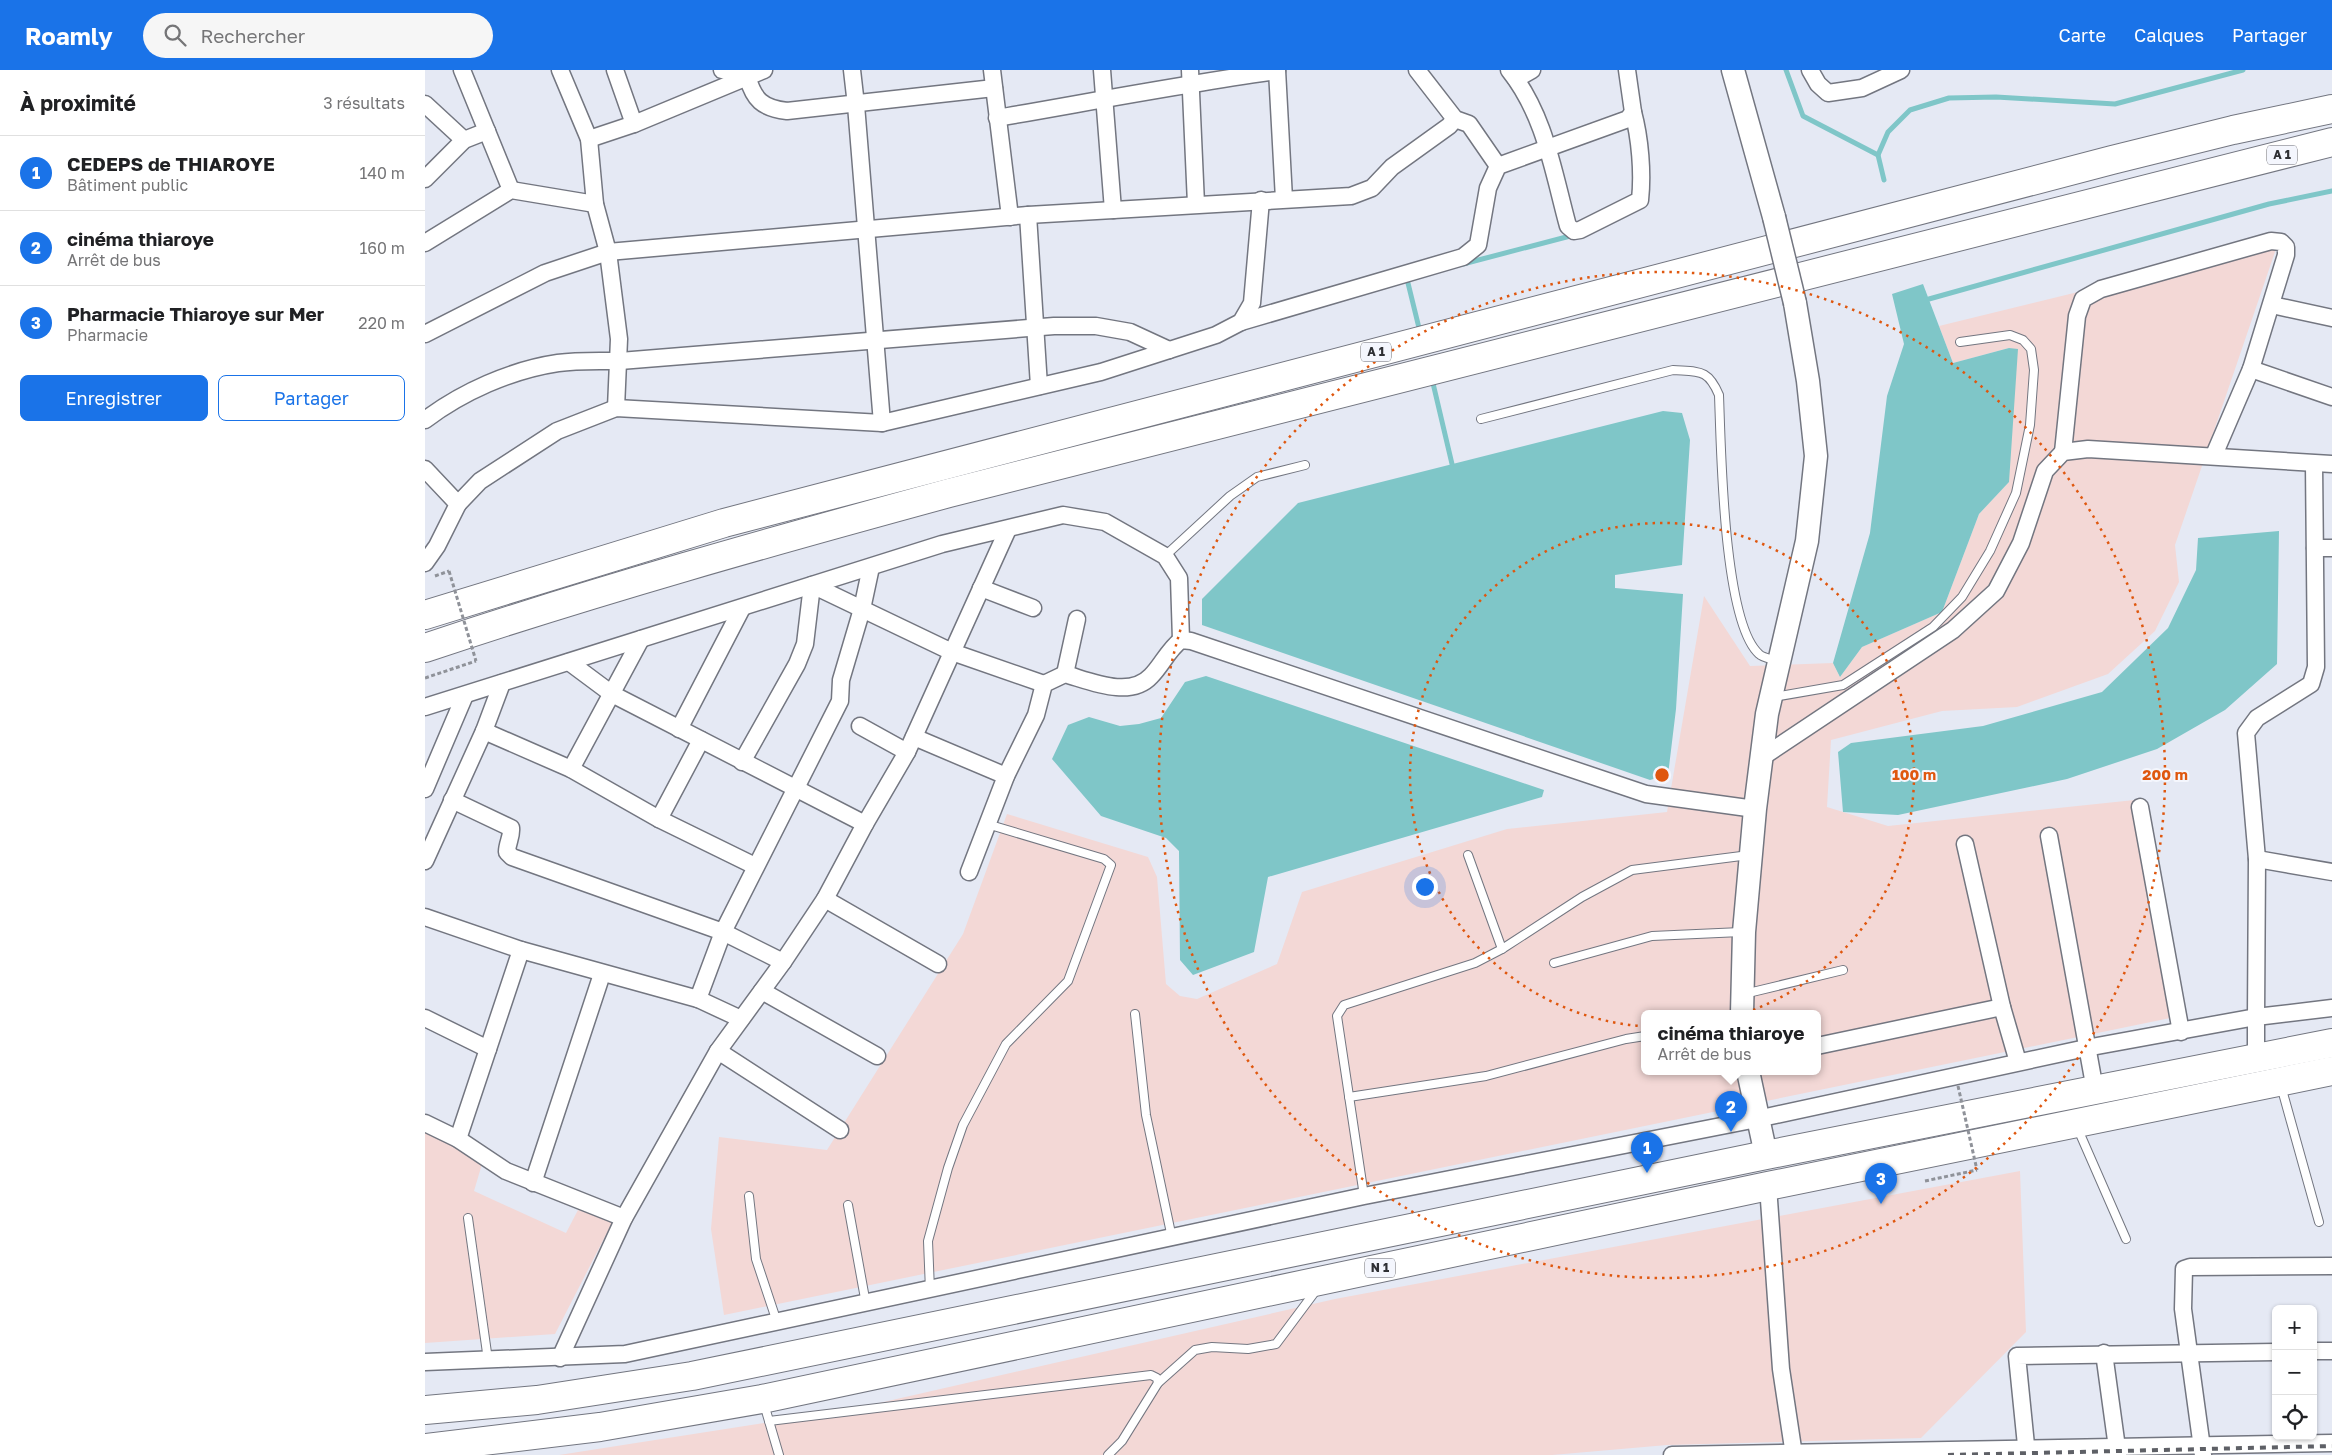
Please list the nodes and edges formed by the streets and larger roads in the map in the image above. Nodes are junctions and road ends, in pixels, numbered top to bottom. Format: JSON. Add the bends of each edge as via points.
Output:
{"nodes":[{"id":1,"x":462,"y":70,"type":"edge"},
{"id":2,"x":560,"y":70,"type":"edge"},
{"id":3,"x":615,"y":70,"type":"edge"},
{"id":4,"x":723,"y":70,"type":"edge"},
{"id":5,"x":764,"y":70,"type":"edge"},
{"id":6,"x":852,"y":70,"type":"edge"},
{"id":7,"x":992,"y":70,"type":"edge"},
{"id":8,"x":1103,"y":70,"type":"edge"},
{"id":9,"x":1277,"y":70,"type":"edge"},
{"id":10,"x":1417,"y":70,"type":"edge"},
{"id":11,"x":1531,"y":70,"type":"edge"},
{"id":12,"x":1627,"y":70,"type":"edge"},
{"id":13,"x":1733,"y":70,"type":"edge"},
{"id":14,"x":1810,"y":70,"type":"edge"},
{"id":15,"x":1901,"y":70,"type":"edge"},
{"id":16,"x":1512,"y":74,"type":"edge"},
{"id":17,"x":747,"y":76,"type":"junction"},
{"id":18,"x":1191,"y":76,"type":"edge"},
{"id":19,"x":994,"y":88,"type":"junction"},
{"id":20,"x":1105,"y":100,"type":"junction"},
{"id":21,"x":425,"y":104,"type":"edge"},
{"id":22,"x":857,"y":105,"type":"junction"},
{"id":23,"x":2329,"y":109,"type":"edge"},
{"id":24,"x":1633,"y":112,"type":"junction"},
{"id":25,"x":997,"y":118,"type":"junction"},
{"id":26,"x":1455,"y":118,"type":"junction"},
{"id":27,"x":634,"y":124,"type":"junction"},
{"id":28,"x":487,"y":130,"type":"junction"},
{"id":29,"x":589,"y":139,"type":"junction"},
{"id":30,"x":464,"y":140,"type":"junction"},
{"id":31,"x":2332,"y":142,"type":"edge"},
{"id":32,"x":1547,"y":149,"type":"junction"},
{"id":33,"x":1498,"y":166,"type":"junction"},
{"id":34,"x":425,"y":179,"type":"edge"},
{"id":35,"x":511,"y":190,"type":"junction"},
{"id":36,"x":1284,"y":199,"type":"junction"},
{"id":37,"x":1261,"y":200,"type":"junction"},
{"id":38,"x":595,"y":204,"type":"junction"},
{"id":39,"x":1196,"y":204,"type":"junction"},
{"id":40,"x":1113,"y":210,"type":"junction"},
{"id":41,"x":1028,"y":215,"type":"junction"},
{"id":42,"x":1010,"y":217,"type":"junction"},
{"id":43,"x":865,"y":229,"type":"junction"},
{"id":44,"x":425,"y":243,"type":"edge"},
{"id":45,"x":609,"y":252,"type":"junction"},
{"id":46,"x":2272,"y":305,"type":"junction"},
{"id":47,"x":2332,"y":318,"type":"edge"},
{"id":48,"x":1241,"y":322,"type":"junction"},
{"id":49,"x":1035,"y":328,"type":"junction"},
{"id":50,"x":425,"y":334,"type":"edge"},
{"id":51,"x":875,"y":341,"type":"junction"},
{"id":52,"x":1169,"y":350,"type":"junction"},
{"id":53,"x":620,"y":361,"type":"junction"},
{"id":54,"x":2251,"y":369,"type":"junction"},
{"id":55,"x":1039,"y":386,"type":"junction"},
{"id":56,"x":2332,"y":397,"type":"edge"},
{"id":57,"x":616,"y":408,"type":"junction"},
{"id":58,"x":425,"y":420,"type":"edge"},
{"id":59,"x":882,"y":423,"type":"junction"},
{"id":60,"x":2063,"y":452,"type":"junction"},
{"id":61,"x":2214,"y":455,"type":"junction"},
{"id":62,"x":2314,"y":464,"type":"junction"},
{"id":63,"x":2332,"y":464,"type":"edge"},
{"id":64,"x":426,"y":472,"type":"edge"},
{"id":65,"x":458,"y":504,"type":"junction"},
{"id":66,"x":1008,"y":529,"type":"junction"},
{"id":67,"x":2315,"y":548,"type":"junction"},
{"id":68,"x":2332,"y":548,"type":"edge"},
{"id":69,"x":425,"y":563,"type":"edge"},
{"id":70,"x":871,"y":567,"type":"junction"},
{"id":71,"x":812,"y":585,"type":"junction"},
{"id":72,"x":981,"y":588,"type":"junction"},
{"id":73,"x":741,"y":608,"type":"junction"},
{"id":74,"x":1033,"y":608,"type":"dead end"},
{"id":75,"x":862,"y":609,"type":"junction"},
{"id":76,"x":425,"y":615,"type":"edge"},
{"id":77,"x":1077,"y":619,"type":"dead end"},
{"id":78,"x":641,"y":639,"type":"junction"},
{"id":79,"x":1181,"y":640,"type":"junction"},
{"id":80,"x":425,"y":648,"type":"edge"},
{"id":81,"x":952,"y":652,"type":"junction"},
{"id":82,"x":569,"y":662,"type":"junction"},
{"id":83,"x":1065,"y":674,"type":"junction"},
{"id":84,"x":502,"y":683,"type":"junction"},
{"id":85,"x":1044,"y":684,"type":"junction"},
{"id":86,"x":612,"y":694,"type":"junction"},
{"id":87,"x":465,"y":695,"type":"junction"},
{"id":88,"x":425,"y":707,"type":"edge"},
{"id":89,"x":860,"y":726,"type":"dead end"},
{"id":90,"x":679,"y":729,"type":"junction"},
{"id":91,"x":484,"y":731,"type":"junction"},
{"id":92,"x":914,"y":737,"type":"junction"},
{"id":93,"x":701,"y":740,"type":"junction"},
{"id":94,"x":907,"y":752,"type":"junction"},
{"id":95,"x":1761,"y":758,"type":"junction"},
{"id":96,"x":742,"y":762,"type":"junction"},
{"id":97,"x":571,"y":769,"type":"junction"},
{"id":98,"x":1006,"y":776,"type":"junction"},
{"id":99,"x":425,"y":789,"type":"edge"},
{"id":100,"x":795,"y":789,"type":"junction"},
{"id":101,"x":452,"y":800,"type":"junction"},
{"id":102,"x":2140,"y":807,"type":"dead end"},
{"id":103,"x":1755,"y":809,"type":"junction"},
{"id":104,"x":659,"y":819,"type":"junction"},
{"id":105,"x":865,"y":824,"type":"junction"},
{"id":106,"x":2049,"y":836,"type":"dead end"},
{"id":107,"x":1965,"y":844,"type":"dead end"},
{"id":108,"x":2257,"y":859,"type":"junction"},
{"id":109,"x":425,"y":862,"type":"edge"},
{"id":110,"x":755,"y":866,"type":"junction"},
{"id":111,"x":969,"y":872,"type":"dead end"},
{"id":112,"x":2332,"y":872,"type":"edge"},
{"id":113,"x":825,"y":899,"type":"junction"},
{"id":114,"x":425,"y":917,"type":"edge"},
{"id":115,"x":723,"y":932,"type":"junction"},
{"id":116,"x":521,"y":950,"type":"junction"},
{"id":117,"x":783,"y":962,"type":"junction"},
{"id":118,"x":938,"y":964,"type":"dead end"},
{"id":119,"x":602,"y":974,"type":"junction"},
{"id":120,"x":762,"y":991,"type":"junction"},
{"id":121,"x":698,"y":999,"type":"junction"},
{"id":122,"x":1742,"y":1004,"type":"edge"},
{"id":123,"x":2003,"y":1006,"type":"junction"},
{"id":124,"x":2332,"y":1008,"type":"edge"},
{"id":125,"x":2256,"y":1017,"type":"junction"},
{"id":126,"x":425,"y":1018,"type":"edge"},
{"id":127,"x":741,"y":1019,"type":"junction"},
{"id":128,"x":2181,"y":1032,"type":"junction"},
{"id":129,"x":2332,"y":1043,"type":"edge"},
{"id":130,"x":1821,"y":1045,"type":"edge"},
{"id":131,"x":2086,"y":1048,"type":"junction"},
{"id":132,"x":488,"y":1049,"type":"junction"},
{"id":133,"x":718,"y":1051,"type":"junction"},
{"id":134,"x":877,"y":1056,"type":"dead end"},
{"id":135,"x":2256,"y":1058,"type":"junction"},
{"id":136,"x":2018,"y":1062,"type":"junction"},
{"id":137,"x":2332,"y":1071,"type":"edge"},
{"id":138,"x":1749,"y":1075,"type":"edge"},
{"id":139,"x":2095,"y":1090,"type":"junction"},
{"id":140,"x":1757,"y":1119,"type":"junction"},
{"id":141,"x":425,"y":1123,"type":"edge"},
{"id":142,"x":840,"y":1130,"type":"dead end"},
{"id":143,"x":457,"y":1139,"type":"junction"},
{"id":144,"x":1766,"y":1155,"type":"junction"},
{"id":145,"x":533,"y":1183,"type":"junction"},
{"id":146,"x":1768,"y":1186,"type":"junction"},
{"id":147,"x":624,"y":1218,"type":"junction"},
{"id":148,"x":2332,"y":1266,"type":"edge"},
{"id":149,"x":2317,"y":1351,"type":"edge"},
{"id":150,"x":2332,"y":1351,"type":"edge"},
{"id":151,"x":2189,"y":1352,"type":"junction"},
{"id":152,"x":2272,"y":1352,"type":"edge"},
{"id":153,"x":2104,"y":1353,"type":"junction"},
{"id":154,"x":560,"y":1358,"type":"junction"},
{"id":155,"x":425,"y":1362,"type":"edge"},
{"id":156,"x":425,"y":1410,"type":"edge"},
{"id":157,"x":2332,"y":1443,"type":"edge"},
{"id":158,"x":425,"y":1448,"type":"edge"},
{"id":159,"x":2202,"y":1450,"type":"edge"},
{"id":160,"x":2265,"y":1450,"type":"edge"},
{"id":161,"x":2118,"y":1451,"type":"edge"},
{"id":162,"x":2026,"y":1452,"type":"edge"},
{"id":163,"x":1794,"y":1454,"type":"edge"},
{"id":164,"x":1672,"y":1455,"type":"edge"}],
"edges":[{"from":1,"to":28,"type":"street"},
{"from":2,"to":29,"type":"street"},
{"from":3,"to":27,"type":"street"},
{"from":4,"to":17,"type":"street"},
{"from":5,"to":17,"type":"street"},
{"from":6,"to":22,"type":"street"},
{"from":7,"to":19,"type":"street"},
{"from":8,"to":20,"type":"street"},
{"from":9,"to":18,"type":"street"},
{"from":9,"to":36,"type":"street"},
{"from":10,"to":26,"type":"street"},
{"from":11,"to":16,"type":"street"},
{"from":12,"to":24,"type":"street"},
{"from":13,"to":95,"type":"street","bridge":true,"via":[[1795,303],[1809,381],[1816,456],[1807,541],[1770,697]]},
{"from":14,"to":15,"type":"street","via":[[1828,93],[1862,88]]},
{"from":16,"to":32,"type":"street","via":[[1532,106]]},
{"from":17,"to":22,"type":"street","via":[[758,100],[770,109],[787,111]]},
{"from":17,"to":27,"type":"street"},
{"from":18,"to":20,"type":"street"},
{"from":18,"to":39,"type":"street"},
{"from":19,"to":22,"type":"street"},
{"from":19,"to":25,"type":"street"},
{"from":20,"to":25,"type":"street"},
{"from":20,"to":40,"type":"street"},
{"from":21,"to":30,"type":"street"},
{"from":22,"to":43,"type":"street"},
{"from":23,"to":76,"type":"highway","number":"A 1","via":[[2113,160],[743,518]]},
{"from":24,"to":32,"type":"street","via":[[1628,118]]},
{"from":24,"to":32,"type":"street","via":[[1640,200],[1580,230],[1574,231],[1568,226]]},
{"from":25,"to":42,"type":"street"},
{"from":26,"to":33,"type":"street","via":[[1469,124]]},
{"from":26,"to":36,"type":"street","via":[[1449,126],[1392,167],[1372,188],[1351,196]]},
{"from":27,"to":29,"type":"street"},
{"from":28,"to":30,"type":"street"},
{"from":28,"to":35,"type":"street"},
{"from":29,"to":38,"type":"street"},
{"from":30,"to":34,"type":"street"},
{"from":31,"to":80,"type":"highway","number":"A 1","via":[[939,496],[731,552]]},
{"from":32,"to":33,"type":"street"},
{"from":33,"to":48,"type":"street","via":[[1488,188],[1478,245],[1463,257]]},
{"from":35,"to":38,"type":"street"},
{"from":35,"to":44,"type":"street"},
{"from":36,"to":37,"type":"street"},
{"from":37,"to":39,"type":"street"},
{"from":37,"to":48,"type":"street","via":[[1252,303]]},
{"from":38,"to":45,"type":"street"},
{"from":39,"to":40,"type":"street"},
{"from":40,"to":41,"type":"street"},
{"from":41,"to":42,"type":"street"},
{"from":41,"to":49,"type":"street"},
{"from":42,"to":43,"type":"street"},
{"from":43,"to":45,"type":"street"},
{"from":43,"to":51,"type":"street"},
{"from":45,"to":50,"type":"street","via":[[545,273]]},
{"from":45,"to":53,"type":"street"},
{"from":46,"to":47,"type":"street"},
{"from":46,"to":54,"type":"street"},
{"from":46,"to":60,"type":"street","via":[[2286,247],[2281,242],[2271,241],[2101,289],[2083,299],[2077,316]]},
{"from":48,"to":52,"type":"street","via":[[1216,335]]},
{"from":49,"to":51,"type":"street"},
{"from":49,"to":52,"type":"street","via":[[1096,326],[1130,332]]},
{"from":49,"to":55,"type":"street"},
{"from":51,"to":53,"type":"street"},
{"from":51,"to":59,"type":"street"},
{"from":52,"to":55,"type":"street","via":[[1101,372]]},
{"from":53,"to":57,"type":"street"},
{"from":53,"to":58,"type":"street","via":[[558,363],[531,370],[474,390],[447,403]]},
{"from":54,"to":56,"type":"street"},
{"from":54,"to":61,"type":"street"},
{"from":55,"to":59,"type":"street"},
{"from":57,"to":59,"type":"street"},
{"from":57,"to":65,"type":"street","via":[[557,431],[480,481]]},
{"from":60,"to":61,"type":"street","via":[[2088,448]]},
{"from":60,"to":95,"type":"street","via":[[2045,471],[2021,543],[1996,591],[1953,630]]},
{"from":61,"to":62,"type":"street"},
{"from":62,"to":63,"type":"street"},
{"from":62,"to":67,"type":"street"},
{"from":64,"to":65,"type":"street"},
{"from":65,"to":69,"type":"street"},
{"from":66,"to":70,"type":"street","via":[[942,544]]},
{"from":66,"to":72,"type":"street"},
{"from":66,"to":79,"type":"street","via":[[1063,515],[1105,522],[1165,556],[1179,578]]},
{"from":67,"to":68,"type":"street"},
{"from":67,"to":108,"type":"street","via":[[2316,667],[2311,684],[2257,718],[2246,733]]},
{"from":70,"to":71,"type":"street"},
{"from":70,"to":75,"type":"street"},
{"from":71,"to":73,"type":"street"},
{"from":71,"to":75,"type":"street"},
{"from":71,"to":96,"type":"street","via":[[802,650]]},
{"from":72,"to":74,"type":"street"},
{"from":72,"to":81,"type":"street"},
{"from":73,"to":78,"type":"street"},
{"from":73,"to":90,"type":"street"},
{"from":75,"to":81,"type":"street"},
{"from":75,"to":100,"type":"street","via":[[841,680],[841,701]]},
{"from":77,"to":83,"type":"street"},
{"from":78,"to":82,"type":"street"},
{"from":78,"to":86,"type":"street"},
{"from":79,"to":83,"type":"street","via":[[1150,678],[1128,688]]},
{"from":79,"to":103,"type":"street","via":[[1646,794]]},
{"from":81,"to":85,"type":"street"},
{"from":81,"to":92,"type":"street"},
{"from":82,"to":84,"type":"street"},
{"from":82,"to":86,"type":"street"},
{"from":83,"to":85,"type":"street"},
{"from":84,"to":87,"type":"street"},
{"from":84,"to":91,"type":"street"},
{"from":85,"to":98,"type":"street","via":[[1036,715]]},
{"from":86,"to":90,"type":"street"},
{"from":86,"to":97,"type":"street"},
{"from":87,"to":88,"type":"street"},
{"from":87,"to":99,"type":"street"},
{"from":89,"to":94,"type":"street"},
{"from":90,"to":93,"type":"street"},
{"from":91,"to":97,"type":"street"},
{"from":91,"to":101,"type":"street"},
{"from":92,"to":94,"type":"street"},
{"from":92,"to":98,"type":"street"},
{"from":93,"to":96,"type":"street"},
{"from":93,"to":104,"type":"street"},
{"from":94,"to":105,"type":"street"},
{"from":95,"to":103,"type":"street"},
{"from":96,"to":100,"type":"street"},
{"from":97,"to":104,"type":"street"},
{"from":98,"to":111,"type":"street"},
{"from":100,"to":105,"type":"street"},
{"from":100,"to":110,"type":"street"},
{"from":101,"to":109,"type":"street"},
{"from":101,"to":115,"type":"street","via":[[511,828],[507,852],[512,857]]},
{"from":102,"to":128,"type":"street"},
{"from":103,"to":122,"type":"street","via":[[1744,932]]},
{"from":104,"to":110,"type":"street"},
{"from":105,"to":113,"type":"street"},
{"from":106,"to":131,"type":"street"},
{"from":107,"to":123,"type":"street"},
{"from":108,"to":112,"type":"street"},
{"from":108,"to":125,"type":"street"},
{"from":110,"to":115,"type":"street"},
{"from":113,"to":117,"type":"street"},
{"from":113,"to":118,"type":"street"},
{"from":114,"to":116,"type":"street"},
{"from":115,"to":117,"type":"street"},
{"from":115,"to":121,"type":"street"},
{"from":116,"to":119,"type":"street"},
{"from":116,"to":132,"type":"street"},
{"from":117,"to":120,"type":"street"},
{"from":119,"to":121,"type":"street"},
{"from":119,"to":145,"type":"street"},
{"from":120,"to":127,"type":"street"},
{"from":120,"to":134,"type":"street"},
{"from":121,"to":127,"type":"street"},
{"from":123,"to":130,"type":"street"},
{"from":123,"to":136,"type":"street"},
{"from":124,"to":125,"type":"street"},
{"from":125,"to":128,"type":"street"},
{"from":125,"to":135,"type":"street"},
{"from":126,"to":132,"type":"street"},
{"from":127,"to":133,"type":"street"},
{"from":128,"to":131,"type":"street"},
{"from":129,"to":135,"type":"highway","number":"N 1"},
{"from":131,"to":136,"type":"street"},
{"from":131,"to":139,"type":"street"},
{"from":132,"to":143,"type":"street"},
{"from":133,"to":142,"type":"street"},
{"from":133,"to":147,"type":"street"},
{"from":135,"to":139,"type":"highway","number":"N 1"},
{"from":136,"to":140,"type":"street"},
{"from":137,"to":146,"type":"highway","number":"N 1"},
{"from":138,"to":140,"type":"street"},
{"from":139,"to":144,"type":"highway","number":"N 1"},
{"from":140,"to":144,"type":"street"},
{"from":140,"to":154,"type":"street","via":[[1364,1196],[625,1354]]},
{"from":141,"to":143,"type":"street"},
{"from":143,"to":145,"type":"street","via":[[486,1160]]},
{"from":144,"to":156,"type":"highway","number":"N 1","via":[[701,1374],[537,1400]]},
{"from":145,"to":147,"type":"street"},
{"from":146,"to":158,"type":"highway","number":"N 1","via":[[1325,1280],[766,1410]]},
{"from":146,"to":163,"type":"street","via":[[1781,1369]]},
{"from":147,"to":154,"type":"street"},
{"from":148,"to":151,"type":"street","via":[[2184,1269],[2183,1309]]},
{"from":149,"to":150,"type":"street"},
{"from":151,"to":152,"type":"street"},
{"from":151,"to":153,"type":"street"},
{"from":151,"to":159,"type":"street"},
{"from":153,"to":161,"type":"street"},
{"from":153,"to":162,"type":"street","via":[[2017,1356]]},
{"from":154,"to":155,"type":"street"},
{"from":157,"to":160,"type":"street"},
{"from":159,"to":160,"type":"street"},
{"from":159,"to":161,"type":"street"},
{"from":161,"to":162,"type":"street"},
{"from":162,"to":163,"type":"street"},
{"from":163,"to":164,"type":"street"}]}
